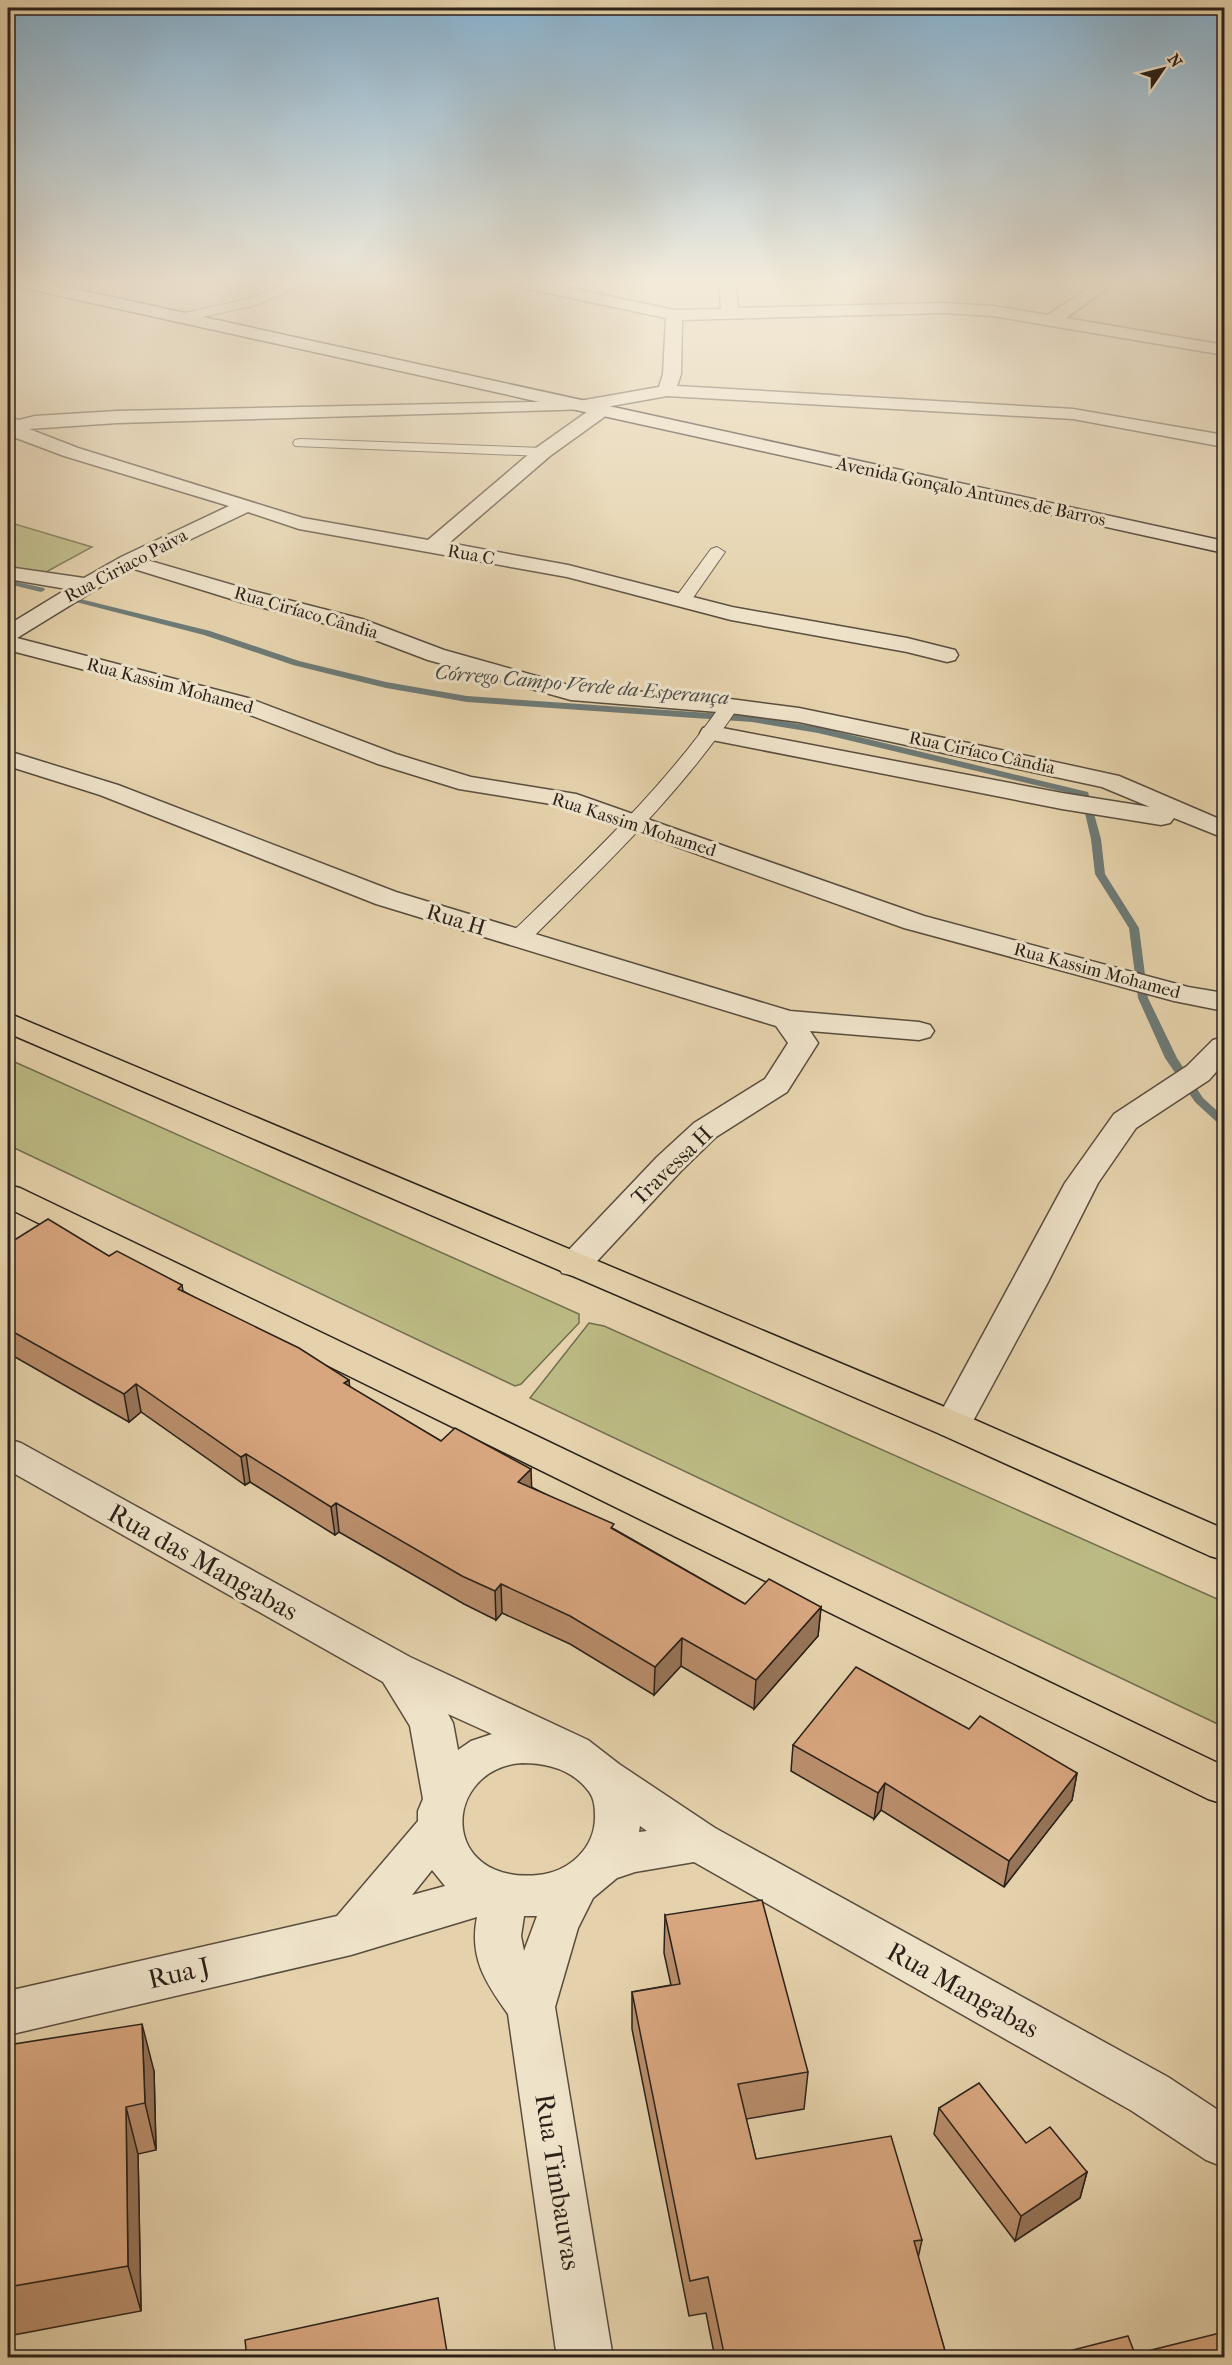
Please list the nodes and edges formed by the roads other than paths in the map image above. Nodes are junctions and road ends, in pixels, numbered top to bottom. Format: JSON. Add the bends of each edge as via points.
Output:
{"nodes":[{"id":1,"x":512,"y":391,"type":"edge"},
{"id":2,"x":665,"y":391,"type":"edge"},
{"id":3,"x":673,"y":391,"type":"edge"},
{"id":4,"x":579,"y":406,"type":"junction"},
{"id":5,"x":601,"y":411,"type":"junction"},
{"id":6,"x":11,"y":426,"type":"edge"},
{"id":7,"x":1224,"y":441,"type":"edge"},
{"id":8,"x":300,"y":443,"type":"dead end"},
{"id":9,"x":543,"y":452,"type":"junction"},
{"id":10,"x":248,"y":505,"type":"junction"},
{"id":11,"x":432,"y":547,"type":"junction"},
{"id":12,"x":1224,"y":547,"type":"edge"},
{"id":13,"x":717,"y":552,"type":"dead end"},
{"id":14,"x":129,"y":561,"type":"junction"},
{"id":15,"x":8,"y":573,"type":"edge"},
{"id":16,"x":86,"y":585,"type":"junction"},
{"id":17,"x":682,"y":601,"type":"junction"},
{"id":18,"x":8,"y":634,"type":"edge"},
{"id":19,"x":8,"y":643,"type":"edge"},
{"id":20,"x":947,"y":655,"type":"dead end"},
{"id":21,"x":723,"y":717,"type":"junction"},
{"id":22,"x":8,"y":758,"type":"edge"},
{"id":23,"x":637,"y":822,"type":"junction"},
{"id":24,"x":1217,"y":827,"type":"edge"},
{"id":25,"x":518,"y":939,"type":"junction"},
{"id":26,"x":1224,"y":1002,"type":"edge"},
{"id":27,"x":787,"y":1020,"type":"junction"},
{"id":28,"x":8,"y":1022,"type":"edge"},
{"id":29,"x":919,"y":1030,"type":"dead end"},
{"id":30,"x":1224,"y":1046,"type":"edge"},
{"id":31,"x":8,"y":1195,"type":"edge"},
{"id":32,"x":574,"y":1265,"type":"junction"},
{"id":33,"x":953,"y":1425,"type":"junction"},
{"id":34,"x":8,"y":1453,"type":"edge"},
{"id":35,"x":1224,"y":1545,"type":"edge"},
{"id":36,"x":398,"y":1671,"type":"junction"},
{"id":37,"x":588,"y":1765,"type":"junction"},
{"id":38,"x":1224,"y":1785,"type":"edge"},
{"id":39,"x":441,"y":1814,"type":"junction"},
{"id":40,"x":699,"y":1842,"type":"junction"},
{"id":41,"x":590,"y":1874,"type":"junction"},
{"id":42,"x":498,"y":1894,"type":"junction"},
{"id":43,"x":351,"y":1934,"type":"junction"},
{"id":44,"x":531,"y":2007,"type":"junction"},
{"id":45,"x":8,"y":2013,"type":"edge"},
{"id":46,"x":1224,"y":2143,"type":"edge"},
{"id":47,"x":585,"y":2358,"type":"edge"}],
"edges":[{"from":1,"to":4,"type":"street","name":"Avenida Gonçalo Antunes de Barros"},
{"from":2,"to":4,"type":"street"},
{"from":3,"to":7,"type":"street","via":[[1073,414]]},
{"from":4,"to":5,"type":"street","name":"Avenida Gonçalo Antunes de Barros"},
{"from":4,"to":6,"type":"street","via":[[117,417]]},
{"from":5,"to":9,"type":"street"},
{"from":5,"to":12,"type":"street","name":"Avenida Gonçalo Antunes de Barros"},
{"from":6,"to":10,"type":"street","name":"Rua C","via":[[70,452]]},
{"from":8,"to":9,"type":"lane"},
{"from":9,"to":11,"type":"street"},
{"from":10,"to":11,"type":"street","name":"Rua C","via":[[299,523]]},
{"from":10,"to":14,"type":"street","name":"Rua Ciriaco Paiva"},
{"from":11,"to":17,"type":"street","name":"Rua C","via":[[568,571]]},
{"from":13,"to":17,"type":"lane"},
{"from":14,"to":16,"type":"street","name":"Rua Ciriaco Paiva"},
{"from":14,"to":21,"type":"street","name":"Rua Ciríaco Cândia","via":[[354,624],[436,655],[571,693]]},
{"from":15,"to":16,"type":"street"},
{"from":16,"to":18,"type":"street","name":"Rua Ciriaco Paiva"},
{"from":17,"to":20,"type":"street","name":"Rua C"},
{"from":19,"to":23,"type":"street","name":"Rua Kassim Mohamed","via":[[240,703],[387,759],[468,784],[567,800]]},
{"from":21,"to":23,"type":"lane"},
{"from":21,"to":24,"type":"street","via":[[1062,801]]},
{"from":21,"to":24,"type":"street","name":"Rua Ciríaco Cândia","via":[[800,714],[1110,782]]},
{"from":22,"to":25,"type":"street","name":"Rua H","via":[[109,790],[386,898]]},
{"from":23,"to":25,"type":"lane"},
{"from":23,"to":26,"type":"street","name":"Rua Kassim Mohamed","via":[[914,922]]},
{"from":25,"to":27,"type":"street","name":"Rua H"},
{"from":27,"to":29,"type":"street","name":"Rua H"},
{"from":27,"to":32,"type":"street","name":"Travessa H","via":[[803,1043],[776,1085],[705,1130]]},
{"from":28,"to":32,"type":"main road"},
{"from":30,"to":33,"type":"street","via":[[1198,1073],[1125,1121],[1082,1183]]},
{"from":31,"to":38,"type":"main road"},
{"from":32,"to":33,"type":"main road"},
{"from":33,"to":35,"type":"main road"},
{"from":34,"to":36,"type":"street","name":"Rua das Mangabas"},
{"from":36,"to":37,"type":"street","name":"Rua das Mangabas"},
{"from":36,"to":39,"type":"street","via":[[431,1723]]},
{"from":37,"to":39,"type":"street","via":[[543,1745],[512,1746],[483,1756],[459,1774]]},
{"from":37,"to":40,"type":"street","name":"Rua Mangabas"},
{"from":37,"to":41,"type":"street","via":[[618,1805],[617,1835]]},
{"from":39,"to":42,"type":"street","via":[[447,1856],[465,1877]]},
{"from":39,"to":43,"type":"street"},
{"from":40,"to":41,"type":"street","via":[[634,1852]]},
{"from":40,"to":46,"type":"street","name":"Rua Mangabas","via":[[1150,2094]]},
{"from":41,"to":42,"type":"street","via":[[542,1897]]},
{"from":41,"to":44,"type":"street","via":[[555,1927]]},
{"from":42,"to":43,"type":"street","name":"Rua J"},
{"from":42,"to":44,"type":"street","via":[[497,1936],[504,1969]]},
{"from":43,"to":45,"type":"street","name":"Rua J"},
{"from":44,"to":47,"type":"street","name":"Rua Timbauvas"}]}
